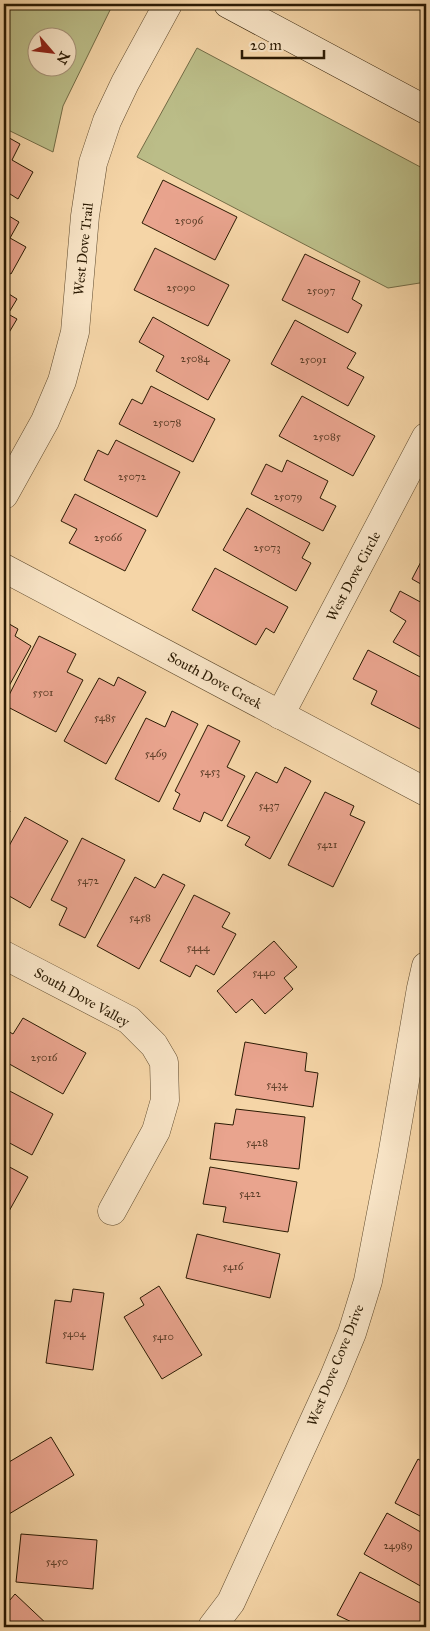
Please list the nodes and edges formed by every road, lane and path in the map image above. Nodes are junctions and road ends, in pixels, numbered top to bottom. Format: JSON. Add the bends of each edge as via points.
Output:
{"nodes":[{"id":1,"x":168,"y":4,"type":"edge"},
{"id":2,"x":228,"y":4,"type":"edge"},
{"id":3,"x":426,"y":110,"type":"edge"},
{"id":4,"x":426,"y":436,"type":"edge"},
{"id":5,"x":4,"y":495,"type":"edge"},
{"id":6,"x":4,"y":568,"type":"edge"},
{"id":7,"x":280,"y":715,"type":"junction"},
{"id":8,"x":426,"y":792,"type":"edge"},
{"id":9,"x":4,"y":955,"type":"edge"},
{"id":10,"x":426,"y":966,"type":"edge"},
{"id":11,"x":112,"y":1211,"type":"dead end"},
{"id":12,"x":212,"y":1627,"type":"edge"}],
"edges":[{"from":1,"to":5,"type":"street","name":"West Dove Trail","via":[[125,82],[92,163],[75,332],[62,381]]},
{"from":2,"to":3,"type":"street"},
{"from":4,"to":7,"type":"street","name":"West Dove Circle"},
{"from":6,"to":7,"type":"street","name":"South Dove Creek"},
{"from":7,"to":8,"type":"street","name":"South Dove Creek"},
{"from":9,"to":11,"type":"street","name":"South Dove Valley","via":[[129,1020],[154,1045],[164,1062],[165,1100],[156,1131]]},
{"from":10,"to":12,"type":"street","name":"West Dove Cove Drive","via":[[368,1281],[352,1333],[231,1602]]}]}
